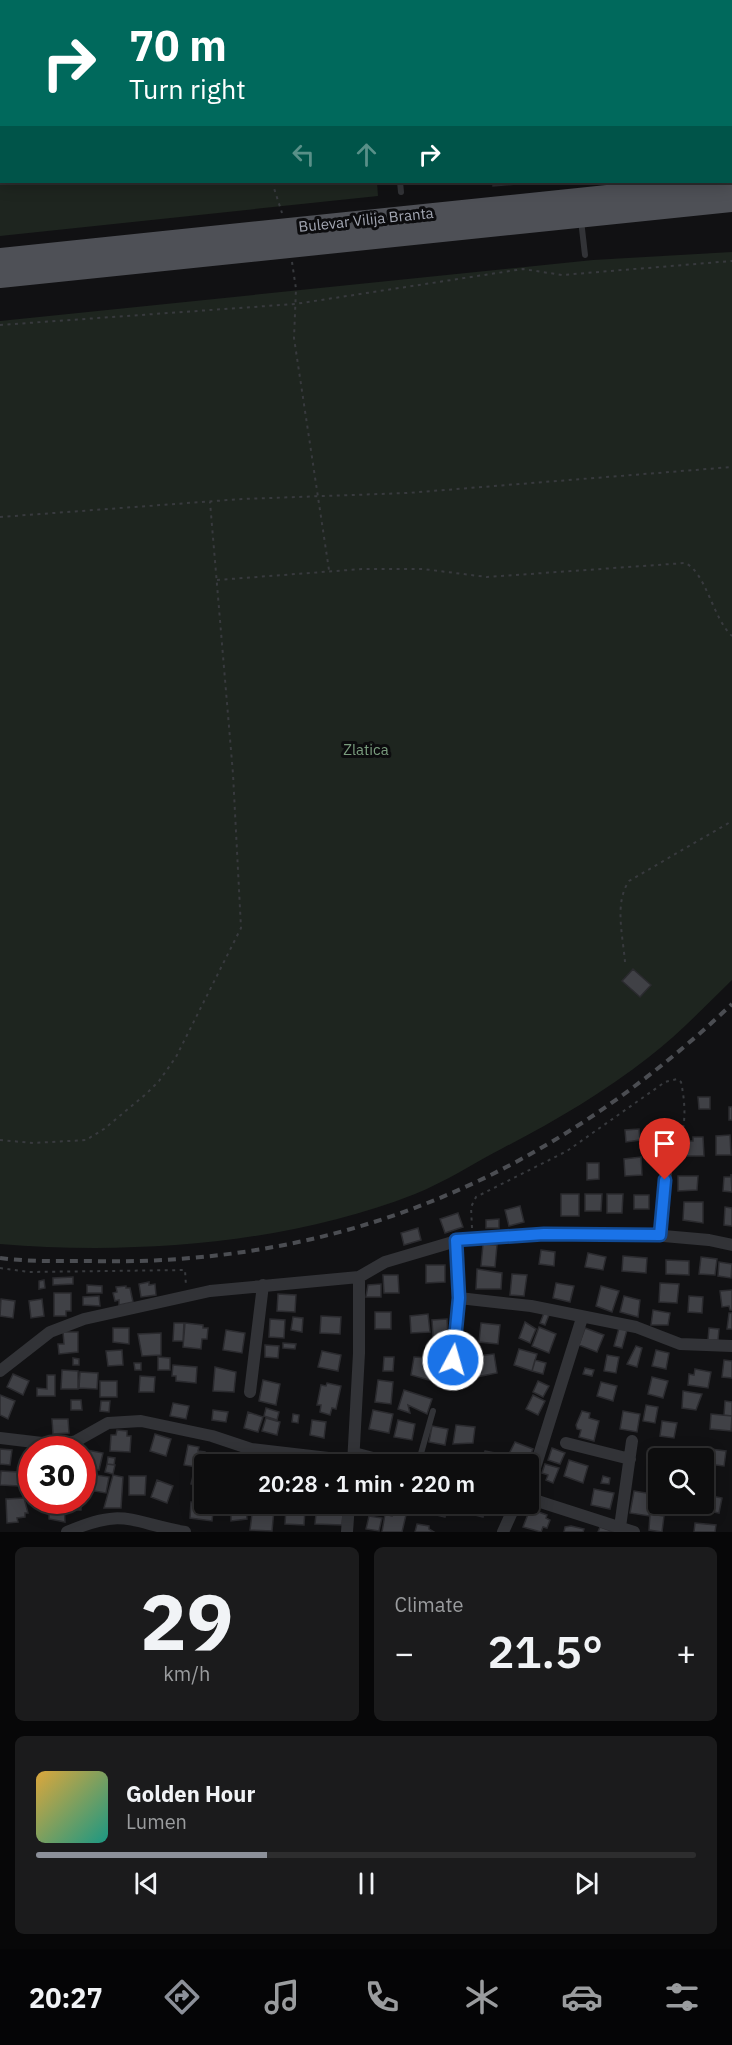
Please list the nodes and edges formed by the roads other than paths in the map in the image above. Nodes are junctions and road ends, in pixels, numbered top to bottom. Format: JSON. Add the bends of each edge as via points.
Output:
{"nodes":[{"id":1,"x":400,"y":183,"type":"edge"},
{"id":2,"x":722,"y":183,"type":"edge"},
{"id":3,"x":401,"y":192,"type":"dead end"},
{"id":4,"x":579,"y":197,"type":"junction"},
{"id":5,"x":732,"y":202,"type":"edge"},
{"id":6,"x":581,"y":218,"type":"junction"},
{"id":7,"x":585,"y":255,"type":"dead end"},
{"id":8,"x":0,"y":258,"type":"edge"},
{"id":9,"x":0,"y":278,"type":"edge"},
{"id":10,"x":667,"y":1162,"type":"road end"},
{"id":11,"x":660,"y":1235,"type":"junction"},
{"id":12,"x":456,"y":1240,"type":"junction"},
{"id":13,"x":732,"y":1245,"type":"edge"},
{"id":14,"x":359,"y":1277,"type":"junction"},
{"id":15,"x":263,"y":1285,"type":"junction"},
{"id":16,"x":459,"y":1298,"type":"junction"},
{"id":17,"x":582,"y":1318,"type":"junction"},
{"id":18,"x":732,"y":1346,"type":"edge"},
{"id":19,"x":0,"y":1371,"type":"edge"},
{"id":20,"x":451,"y":1382,"type":"dead end"},
{"id":21,"x":250,"y":1392,"type":"dead end"},
{"id":22,"x":432,"y":1411,"type":"dead end"},
{"id":23,"x":0,"y":1438,"type":"edge"},
{"id":24,"x":632,"y":1440,"type":"dead end"},
{"id":25,"x":566,"y":1443,"type":"dead end"},
{"id":26,"x":302,"y":1454,"type":"edge"},
{"id":27,"x":354,"y":1454,"type":"edge"},
{"id":28,"x":421,"y":1454,"type":"edge"},
{"id":29,"x":539,"y":1455,"type":"edge"},
{"id":30,"x":630,"y":1459,"type":"junction"},
{"id":31,"x":539,"y":1501,"type":"edge"},
{"id":32,"x":348,"y":1514,"type":"edge"},
{"id":33,"x":511,"y":1514,"type":"edge"},
{"id":34,"x":620,"y":1527,"type":"junction"},
{"id":35,"x":67,"y":1532,"type":"edge"},
{"id":36,"x":185,"y":1532,"type":"edge"},
{"id":37,"x":346,"y":1532,"type":"edge"},
{"id":38,"x":503,"y":1532,"type":"edge"},
{"id":39,"x":634,"y":1532,"type":"edge"}],
"edges":[{"from":1,"to":3,"type":"lane"},
{"from":2,"to":4,"type":"main road","name":"Bulevar Vilija Branta"},
{"from":4,"to":6,"type":"lane"},
{"from":4,"to":8,"type":"main road","name":"Bulevar Vilija Branta"},
{"from":5,"to":6,"type":"main road","name":"Bulevar Vilija Branta"},
{"from":6,"to":7,"type":"lane"},
{"from":6,"to":9,"type":"main road","name":"Bulevar Vilija Branta"},
{"from":10,"to":11,"type":"street"},
{"from":11,"to":12,"type":"street","via":[[544,1234]]},
{"from":11,"to":13,"type":"street"},
{"from":12,"to":14,"type":"street","via":[[385,1262]]},
{"from":12,"to":16,"type":"street"},
{"from":14,"to":15,"type":"street"},
{"from":14,"to":27,"type":"street"},
{"from":15,"to":19,"type":"street","via":[[187,1295],[66,1325],[50,1332]]},
{"from":15,"to":21,"type":"street"},
{"from":16,"to":17,"type":"street","via":[[531,1306]]},
{"from":16,"to":20,"type":"street"},
{"from":17,"to":18,"type":"street","via":[[636,1327],[680,1344]]},
{"from":17,"to":29,"type":"street"},
{"from":22,"to":28,"type":"lane"},
{"from":23,"to":26,"type":"street","via":[[59,1445],[76,1441],[108,1423],[141,1421],[213,1436],[251,1449]]},
{"from":24,"to":30,"type":"street"},
{"from":25,"to":30,"type":"street"},
{"from":30,"to":34,"type":"street"},
{"from":31,"to":34,"type":"street"},
{"from":32,"to":37,"type":"street"},
{"from":33,"to":38,"type":"street"},
{"from":34,"to":39,"type":"street"},
{"from":35,"to":36,"type":"street","via":[[93,1521],[122,1517]]}]}
